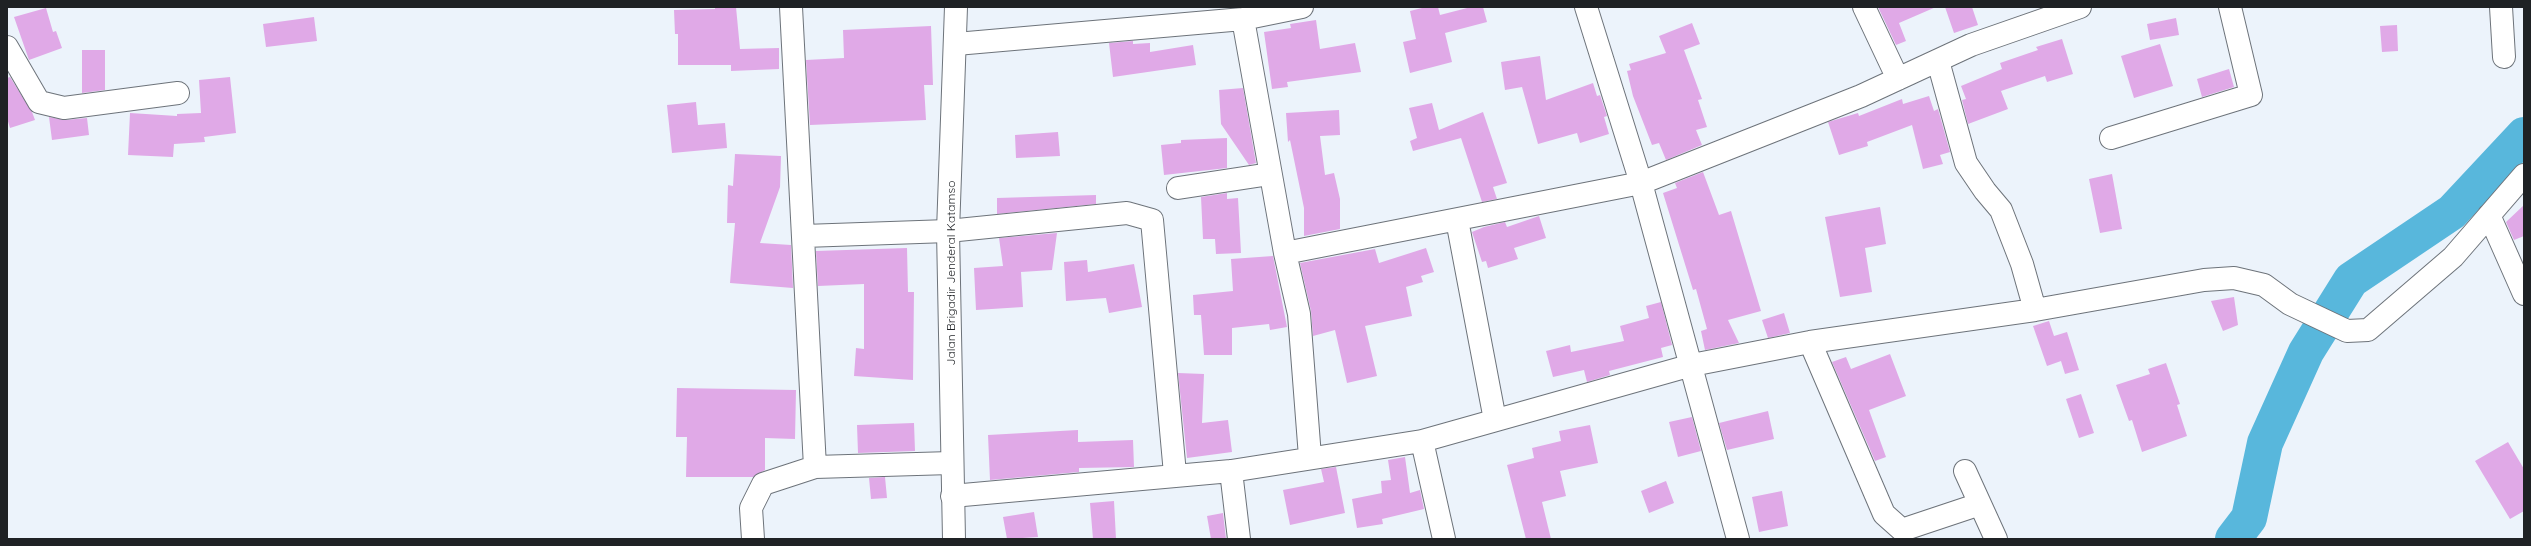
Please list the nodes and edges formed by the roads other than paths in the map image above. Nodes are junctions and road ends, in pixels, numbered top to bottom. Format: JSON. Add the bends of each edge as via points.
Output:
{"nodes":[{"id":1,"x":791,"y":7,"type":"edge"},
{"id":2,"x":956,"y":7,"type":"edge"},
{"id":3,"x":1302,"y":7,"type":"edge"},
{"id":4,"x":1586,"y":7,"type":"edge"},
{"id":5,"x":1864,"y":7,"type":"edge"},
{"id":6,"x":2080,"y":7,"type":"edge"},
{"id":7,"x":2230,"y":7,"type":"edge"},
{"id":8,"x":2501,"y":7,"type":"edge"},
{"id":9,"x":1164,"y":16,"type":"edge"},
{"id":10,"x":1243,"y":18,"type":"junction"},
{"id":11,"x":956,"y":44,"type":"junction"},
{"id":12,"x":7,"y":47,"type":"edge"},
{"id":13,"x":2504,"y":57,"type":"dead end"},
{"id":14,"x":1938,"y":61,"type":"junction"},
{"id":15,"x":1898,"y":79,"type":"junction"},
{"id":16,"x":178,"y":93,"type":"dead end"},
{"id":17,"x":2111,"y":138,"type":"dead end"},
{"id":18,"x":1270,"y":174,"type":"junction"},
{"id":19,"x":2524,"y":175,"type":"edge"},
{"id":20,"x":1641,"y":182,"type":"junction"},
{"id":21,"x":1178,"y":188,"type":"dead end"},
{"id":22,"x":2489,"y":215,"type":"junction"},
{"id":23,"x":1457,"y":220,"type":"junction"},
{"id":24,"x":948,"y":231,"type":"junction"},
{"id":25,"x":804,"y":236,"type":"junction"},
{"id":26,"x":1285,"y":253,"type":"junction"},
{"id":27,"x":2524,"y":294,"type":"edge"},
{"id":28,"x":2035,"y":310,"type":"junction"},
{"id":29,"x":1810,"y":342,"type":"junction"},
{"id":30,"x":1692,"y":365,"type":"junction"},
{"id":31,"x":1495,"y":420,"type":"junction"},
{"id":32,"x":1422,"y":441,"type":"junction"},
{"id":33,"x":1310,"y":457,"type":"junction"},
{"id":34,"x":951,"y":463,"type":"junction"},
{"id":35,"x":815,"y":467,"type":"junction"},
{"id":36,"x":1231,"y":470,"type":"junction"},
{"id":37,"x":1964,"y":471,"type":"dead end"},
{"id":38,"x":1175,"y":474,"type":"junction"},
{"id":39,"x":952,"y":496,"type":"junction"},
{"id":40,"x":1980,"y":504,"type":"junction"},
{"id":41,"x":1734,"y":538,"type":"edge"},
{"id":42,"x":753,"y":539,"type":"edge"},
{"id":43,"x":954,"y":539,"type":"edge"},
{"id":44,"x":1239,"y":539,"type":"edge"},
{"id":45,"x":1444,"y":539,"type":"edge"},
{"id":46,"x":1996,"y":539,"type":"edge"}],
"edges":[{"from":1,"to":25,"type":"street"},
{"from":2,"to":11,"type":"street","name":"Jalan Brigadir Jenderal Katamso"},
{"from":3,"to":10,"type":"street"},
{"from":4,"to":20,"type":"street"},
{"from":5,"to":15,"type":"street"},
{"from":6,"to":14,"type":"street","via":[[1971,45]]},
{"from":7,"to":17,"type":"street","via":[[2251,95]]},
{"from":8,"to":13,"type":"street"},
{"from":9,"to":10,"type":"street"},
{"from":9,"to":11,"type":"street"},
{"from":10,"to":18,"type":"street"},
{"from":11,"to":24,"type":"street","name":"Jalan Brigadir Jenderal Katamso"},
{"from":12,"to":16,"type":"street","via":[[39,102],[64,108]]},
{"from":14,"to":15,"type":"street"},
{"from":14,"to":28,"type":"street","via":[[1966,163],[2001,210],[2022,264]]},
{"from":15,"to":20,"type":"street"},
{"from":18,"to":21,"type":"street"},
{"from":18,"to":26,"type":"street"},
{"from":19,"to":22,"type":"street"},
{"from":20,"to":23,"type":"street"},
{"from":20,"to":30,"type":"street"},
{"from":22,"to":27,"type":"street"},
{"from":22,"to":28,"type":"street","via":[[2452,257],[2368,330],[2347,331],[2290,304],[2264,285],[2234,278],[2204,280]]},
{"from":23,"to":26,"type":"street"},
{"from":23,"to":31,"type":"street"},
{"from":24,"to":25,"type":"street"},
{"from":24,"to":34,"type":"street","name":"Jalan Brigadir Jenderal Katamso"},
{"from":24,"to":38,"type":"street","via":[[1127,213],[1152,220]]},
{"from":25,"to":35,"type":"street"},
{"from":26,"to":33,"type":"street","via":[[1299,314]]},
{"from":28,"to":29,"type":"street"},
{"from":29,"to":30,"type":"street"},
{"from":29,"to":40,"type":"street","via":[[1884,514],[1902,530]]},
{"from":30,"to":31,"type":"street"},
{"from":30,"to":41,"type":"street"},
{"from":31,"to":32,"type":"street"},
{"from":32,"to":33,"type":"street"},
{"from":32,"to":45,"type":"street"},
{"from":33,"to":36,"type":"street"},
{"from":34,"to":35,"type":"street"},
{"from":34,"to":39,"type":"street","name":"Jalan Brigadir Jenderal Katamso"},
{"from":35,"to":42,"type":"street","via":[[763,484],[751,508]]},
{"from":36,"to":38,"type":"street"},
{"from":36,"to":44,"type":"street"},
{"from":37,"to":40,"type":"street"},
{"from":38,"to":39,"type":"street"},
{"from":39,"to":43,"type":"street","name":"Jalan Brigadir Jenderal Katamso"},
{"from":40,"to":46,"type":"street"}]}
